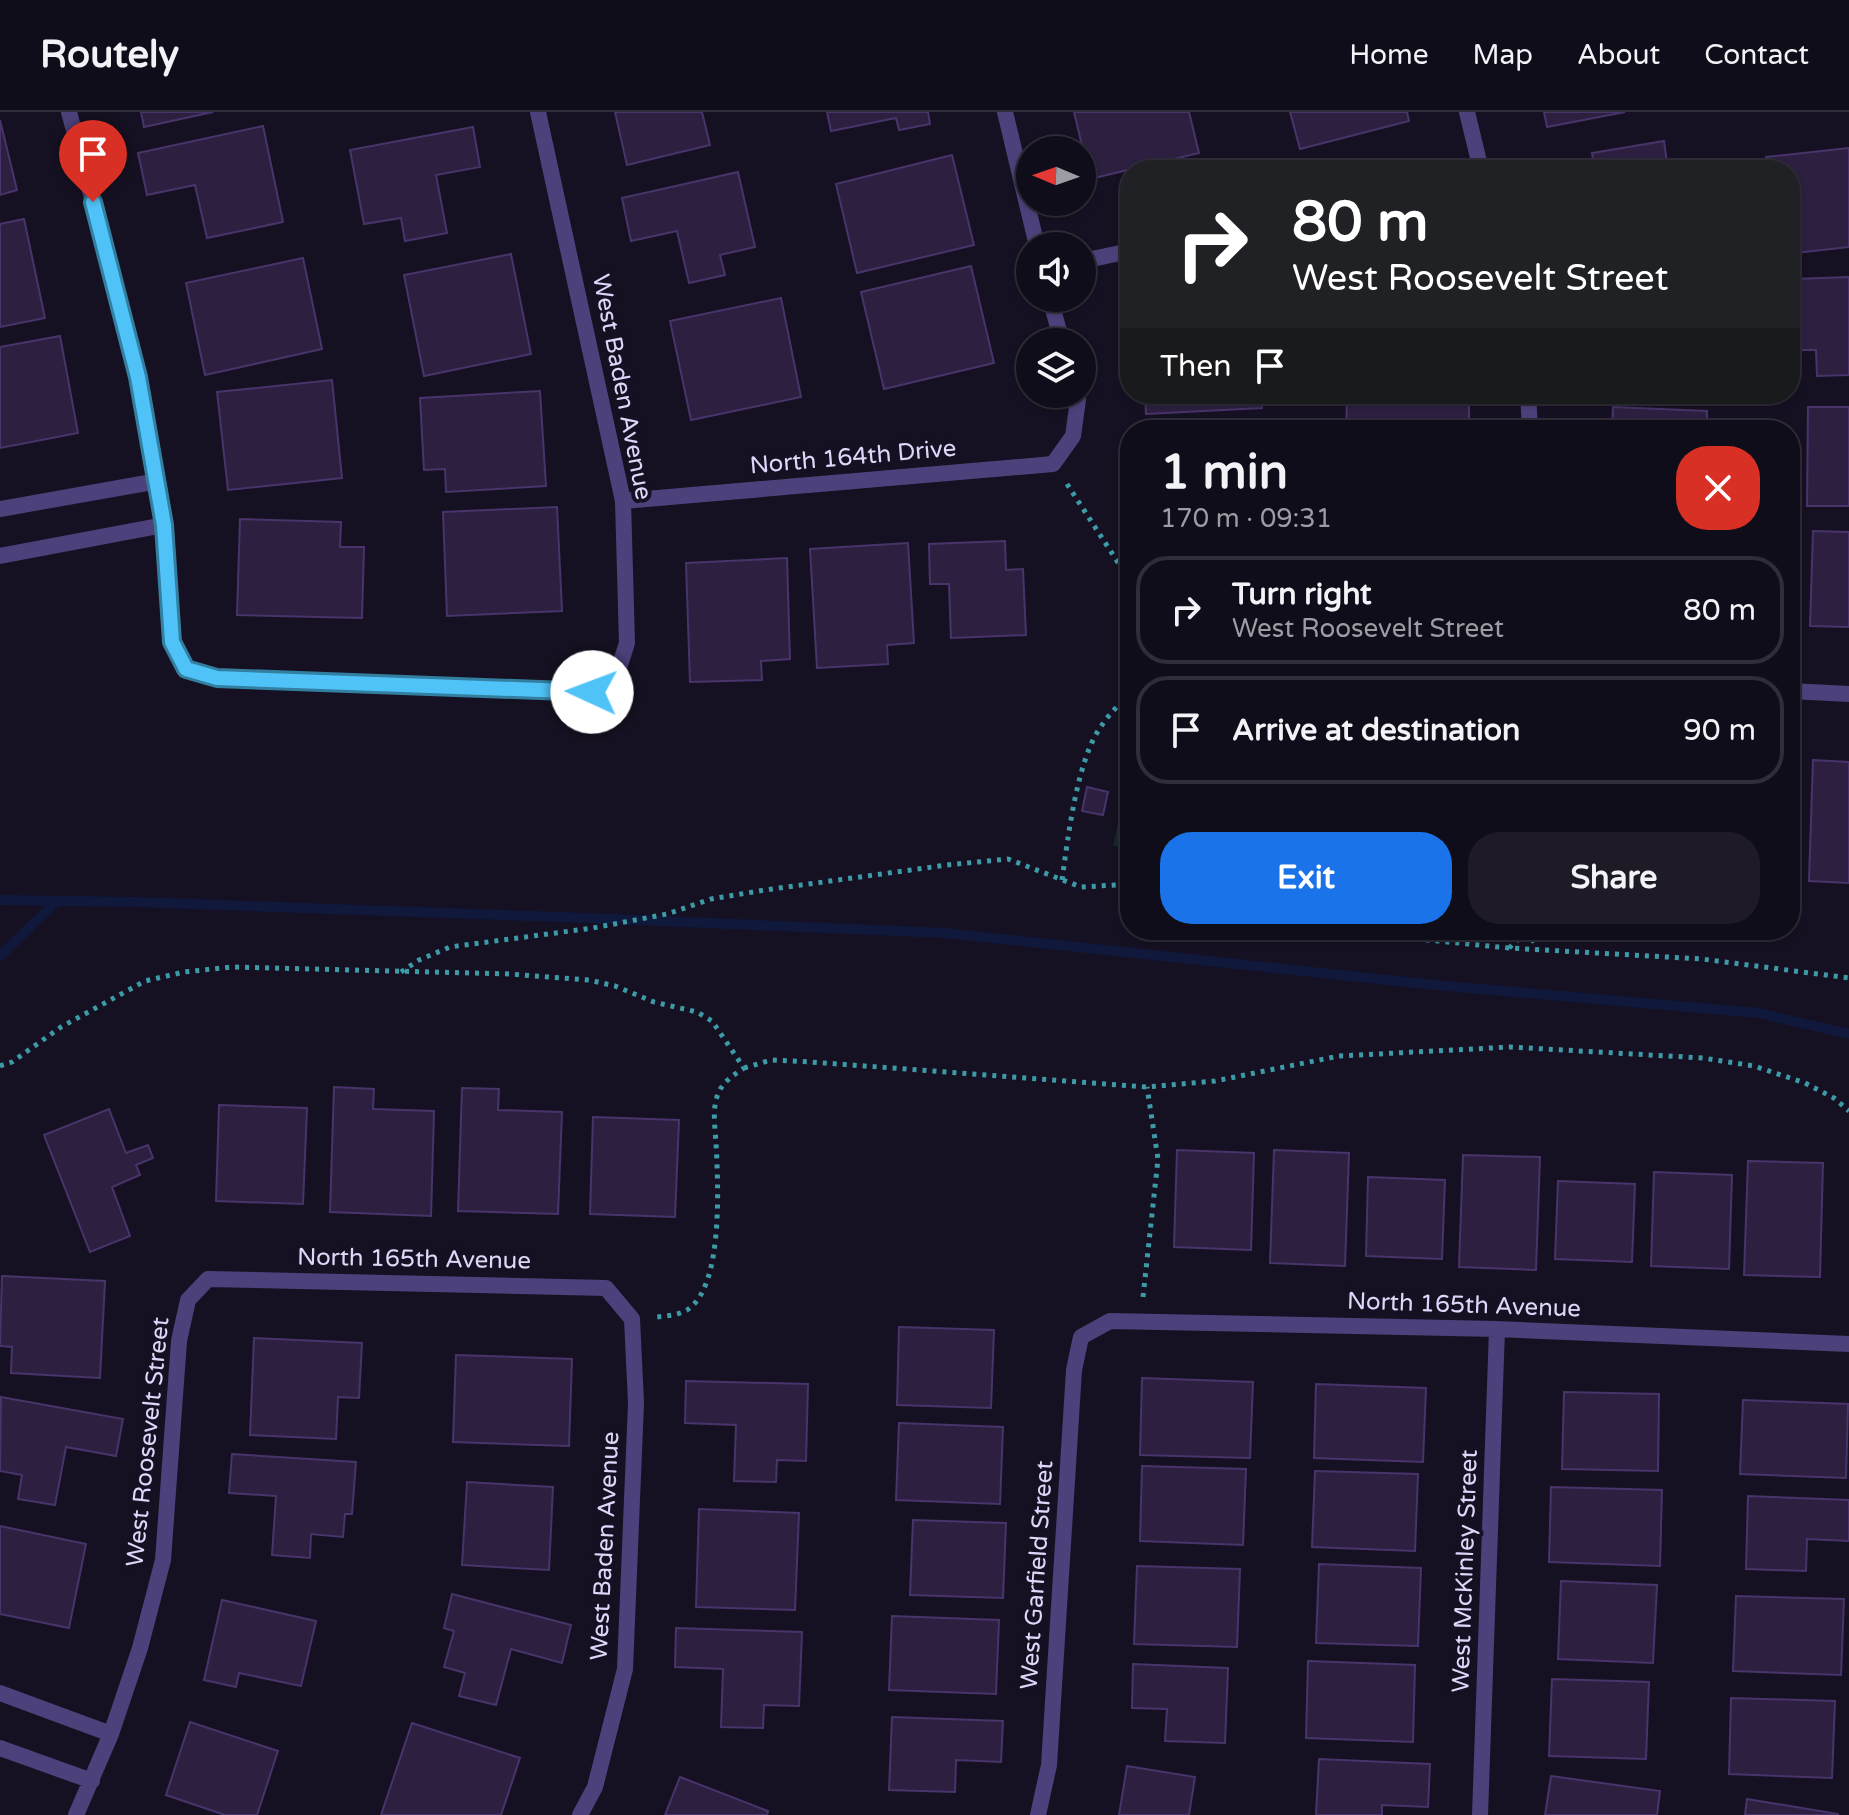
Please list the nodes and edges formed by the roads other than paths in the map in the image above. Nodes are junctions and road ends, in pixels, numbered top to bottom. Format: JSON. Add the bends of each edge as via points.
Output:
{"nodes":[{"id":1,"x":69,"y":112,"type":"edge"},
{"id":2,"x":538,"y":112,"type":"edge"},
{"id":3,"x":1005,"y":112,"type":"edge"},
{"id":4,"x":1467,"y":112,"type":"edge"},
{"id":5,"x":1479,"y":160,"type":"edge"},
{"id":6,"x":1034,"y":232,"type":"edge"},
{"id":7,"x":1120,"y":253,"type":"edge"},
{"id":8,"x":1096,"y":258,"type":"edge"},
{"id":9,"x":1077,"y":408,"type":"edge"},
{"id":10,"x":158,"y":481,"type":"junction"},
{"id":11,"x":623,"y":501,"type":"junction"},
{"id":12,"x":0,"y":509,"type":"edge"},
{"id":13,"x":164,"y":525,"type":"junction"},
{"id":14,"x":0,"y":556,"type":"edge"},
{"id":15,"x":1800,"y":692,"type":"edge"},
{"id":16,"x":1849,"y":694,"type":"edge"},
{"id":17,"x":188,"y":1300,"type":"joint"},
{"id":18,"x":632,"y":1319,"type":"joint"},
{"id":19,"x":1497,"y":1329,"type":"junction"},
{"id":20,"x":1081,"y":1337,"type":"joint"},
{"id":21,"x":1849,"y":1344,"type":"edge"},
{"id":22,"x":0,"y":1693,"type":"edge"},
{"id":23,"x":111,"y":1734,"type":"junction"},
{"id":24,"x":0,"y":1748,"type":"edge"},
{"id":25,"x":92,"y":1781,"type":"junction"},
{"id":26,"x":76,"y":1815,"type":"edge"},
{"id":27,"x":580,"y":1815,"type":"edge"},
{"id":28,"x":1038,"y":1815,"type":"edge"},
{"id":29,"x":1480,"y":1815,"type":"edge"}],
"edges":[{"from":1,"to":10,"type":"street","via":[[133,351]]},
{"from":2,"to":11,"type":"street","name":"West Baden Avenue"},
{"from":3,"to":6,"type":"street"},
{"from":4,"to":5,"type":"street"},
{"from":7,"to":8,"type":"street"},
{"from":9,"to":11,"type":"street","name":"North 164th Drive","via":[[1073,436],[1053,464]]},
{"from":10,"to":12,"type":"street"},
{"from":10,"to":13,"type":"street"},
{"from":11,"to":13,"type":"street","name":"West Baden Avenue","via":[[627,643],[617,674],[592,692],[217,678],[186,669],[172,642]]},
{"from":13,"to":14,"type":"street"},
{"from":15,"to":16,"type":"street"},
{"from":17,"to":18,"type":"street","name":"North 165th Avenue","via":[[208,1279],[606,1288]]},
{"from":17,"to":23,"type":"street","name":"West Roosevelt Street","via":[[179,1341],[163,1560]]},
{"from":18,"to":27,"type":"street","name":"West Baden Avenue","via":[[636,1403],[625,1669],[595,1787]]},
{"from":19,"to":20,"type":"street","name":"North 165th Avenue","via":[[1110,1321]]},
{"from":19,"to":21,"type":"street","name":"North 165th Avenue"},
{"from":19,"to":29,"type":"street","name":"West McKinley Street"},
{"from":20,"to":28,"type":"street","name":"West Garfield Street","via":[[1074,1370],[1049,1765]]},
{"from":22,"to":23,"type":"street"},
{"from":23,"to":25,"type":"street","name":"West Roosevelt Street"},
{"from":24,"to":25,"type":"street"},
{"from":25,"to":26,"type":"street","name":"West Roosevelt Street"}]}
